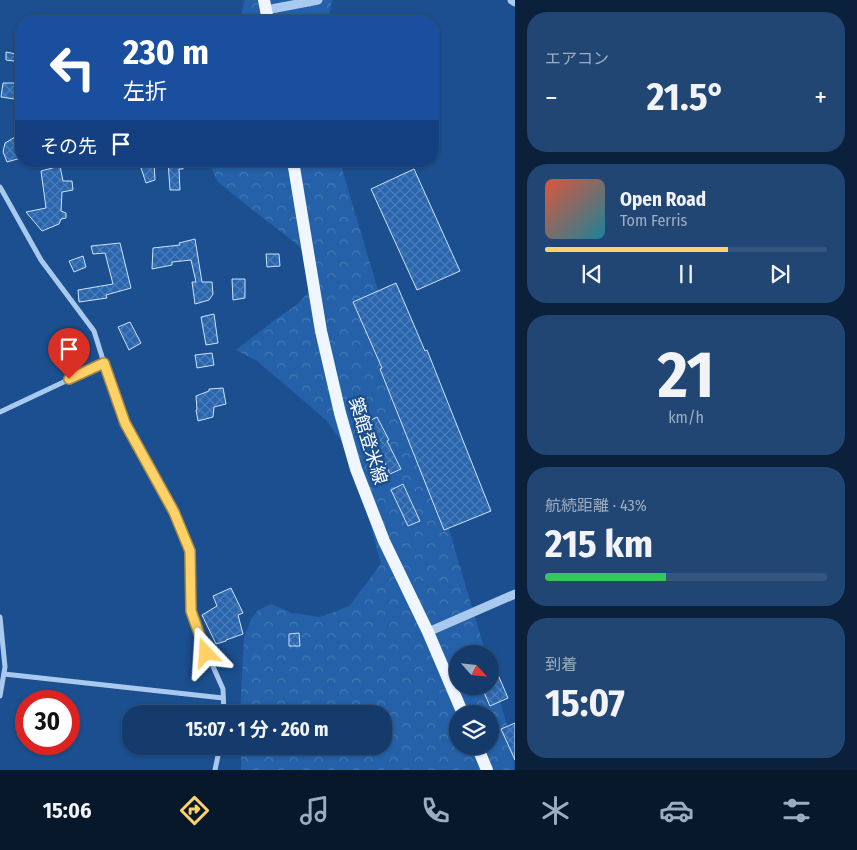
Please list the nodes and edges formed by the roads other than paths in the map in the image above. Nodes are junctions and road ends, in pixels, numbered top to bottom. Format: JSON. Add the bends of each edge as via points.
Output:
{"nodes":[{"id":1,"x":318,"y":0,"type":"edge"},
{"id":2,"x":266,"y":10,"type":"edge"},
{"id":3,"x":293,"y":167,"type":"edge"},
{"id":4,"x":0,"y":187,"type":"edge"},
{"id":5,"x":104,"y":363,"type":"junction"},
{"id":6,"x":0,"y":412,"type":"edge"},
{"id":7,"x":514,"y":594,"type":"edge"},
{"id":8,"x":0,"y":617,"type":"edge"},
{"id":9,"x":428,"y":632,"type":"junction"},
{"id":10,"x":4,"y":674,"type":"junction"},
{"id":11,"x":0,"y":696,"type":"edge"},
{"id":12,"x":224,"y":698,"type":"junction"},
{"id":13,"x":224,"y":705,"type":"edge"},
{"id":14,"x":459,"y":705,"type":"edge"},
{"id":15,"x":218,"y":755,"type":"edge"},
{"id":16,"x":481,"y":755,"type":"edge"},
{"id":17,"x":215,"y":770,"type":"edge"},
{"id":18,"x":487,"y":770,"type":"edge"}],
"edges":[{"from":1,"to":2,"type":"street"},
{"from":3,"to":9,"type":"main road","name":"築館登米線","via":[[322,331],[356,469],[384,542]]},
{"from":4,"to":5,"type":"street","via":[[41,260],[94,331]]},
{"from":5,"to":6,"type":"street"},
{"from":5,"to":12,"type":"street","via":[[125,423],[174,512],[190,551],[191,611]]},
{"from":7,"to":9,"type":"street"},
{"from":8,"to":10,"type":"street"},
{"from":9,"to":14,"type":"main road","name":"築館登米線"},
{"from":10,"to":11,"type":"street"},
{"from":10,"to":12,"type":"street"},
{"from":12,"to":13,"type":"street"},
{"from":15,"to":17,"type":"street"},
{"from":16,"to":18,"type":"main road"}]}
